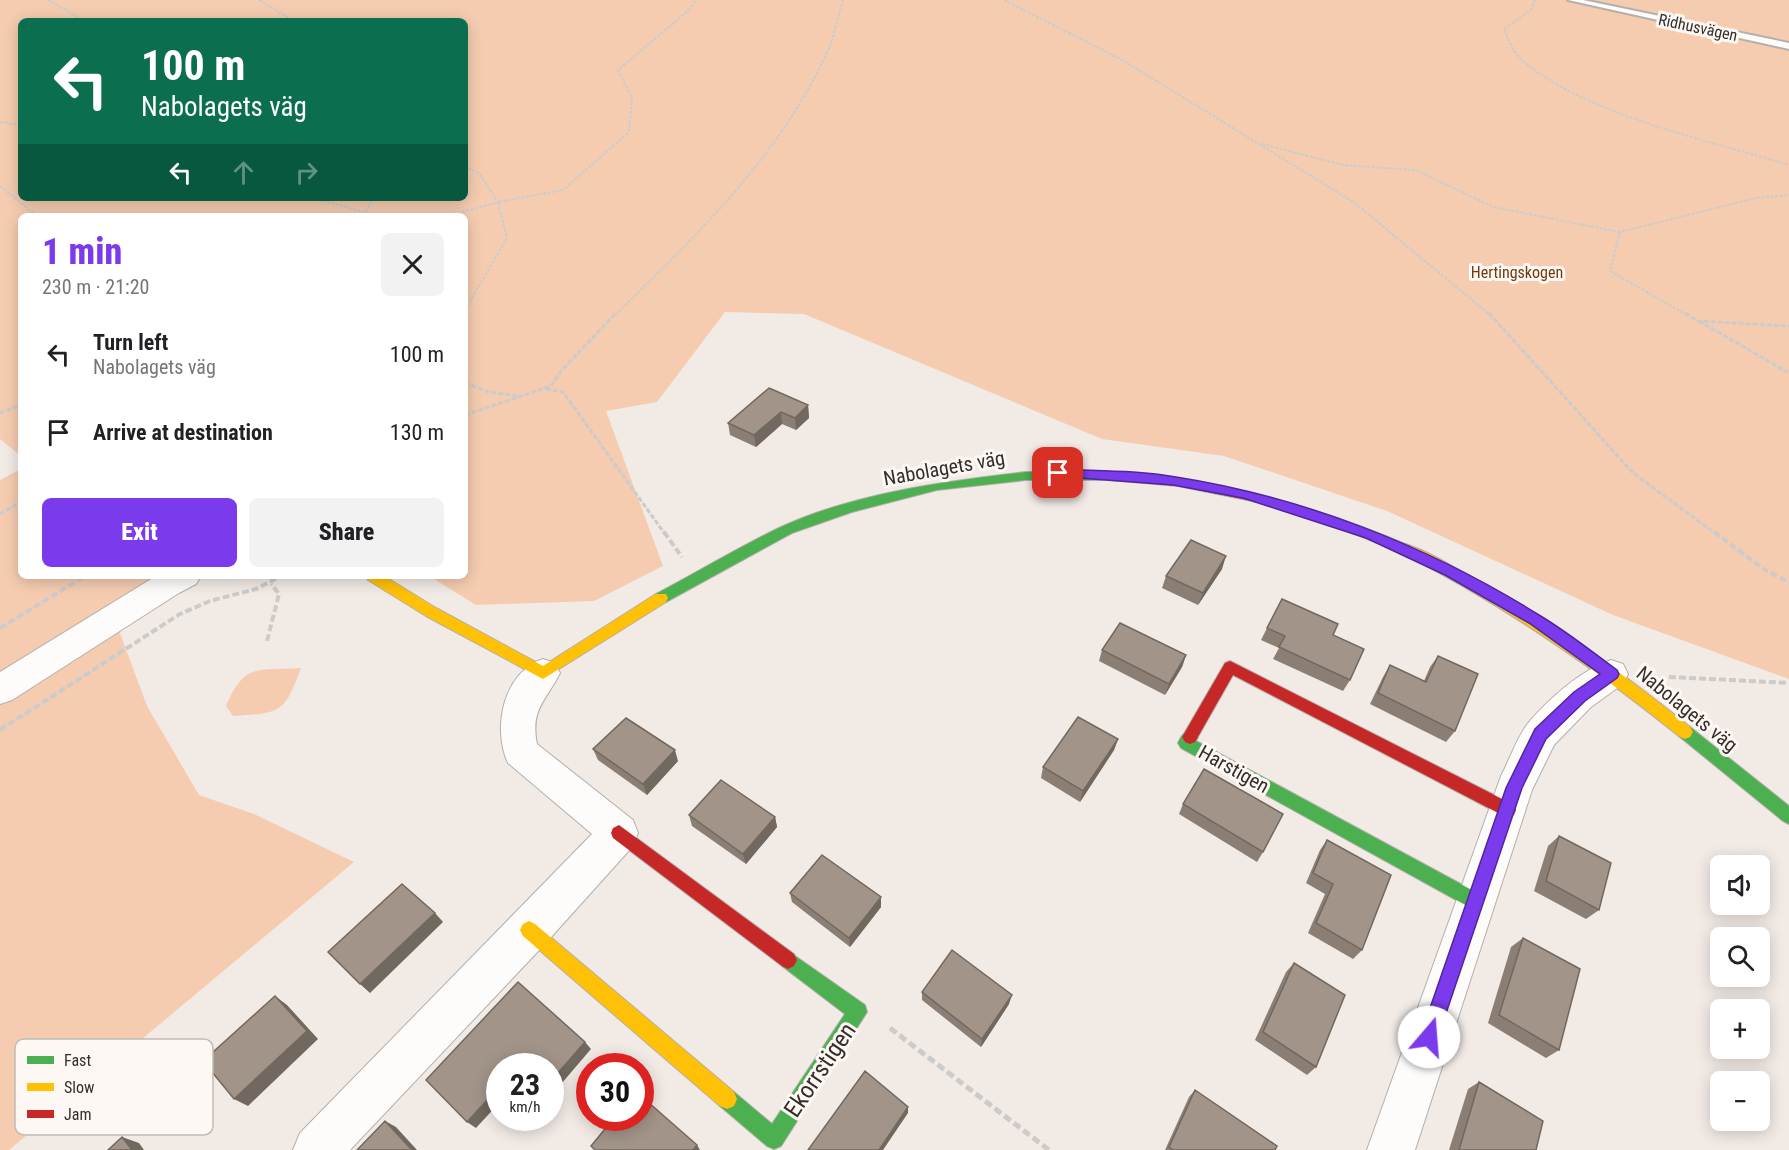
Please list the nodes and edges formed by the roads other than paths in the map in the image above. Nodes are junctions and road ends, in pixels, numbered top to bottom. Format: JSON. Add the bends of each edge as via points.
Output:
{"nodes":[{"id":1,"x":1572,"y":0,"type":"edge"},
{"id":2,"x":1789,"y":46,"type":"edge"},
{"id":3,"x":179,"y":579,"type":"edge"},
{"id":4,"x":378,"y":579,"type":"edge"},
{"id":5,"x":543,"y":673,"type":"junction"},
{"id":6,"x":1611,"y":674,"type":"junction"},
{"id":7,"x":0,"y":690,"type":"edge"},
{"id":8,"x":1508,"y":810,"type":"junction"},
{"id":9,"x":1789,"y":816,"type":"edge"},
{"id":10,"x":619,"y":833,"type":"junction"},
{"id":11,"x":1475,"y":901,"type":"junction"},
{"id":12,"x":529,"y":930,"type":"junction"},
{"id":13,"x":317,"y":1150,"type":"edge"},
{"id":14,"x":1391,"y":1150,"type":"edge"}],
"edges":[{"from":1,"to":2,"type":"lane","name":"Ridhusvägen"},
{"from":3,"to":7,"type":"street"},
{"from":4,"to":5,"type":"street"},
{"from":5,"to":6,"type":"street","name":"Nabolagets väg","via":[[598,634],[803,523],[900,492],[999,476],[1046,474],[1173,480],[1244,494],[1371,535],[1450,571],[1525,613]]},
{"from":5,"to":10,"type":"street","name":"Ekorrstigen","via":[[520,703],[516,733],[521,752]]},
{"from":6,"to":8,"type":"street","via":[[1579,697],[1540,734],[1514,788]]},
{"from":6,"to":9,"type":"street","name":"Nabolagets väg"},
{"from":8,"to":11,"type":"street"},
{"from":8,"to":11,"type":"street","name":"Harstigen","via":[[1230,667],[1186,743]]},
{"from":10,"to":12,"type":"street"},
{"from":10,"to":12,"type":"street","name":"Ekorrstigen","via":[[858,1012],[774,1139]]},
{"from":11,"to":14,"type":"street"},
{"from":12,"to":13,"type":"street"}]}
